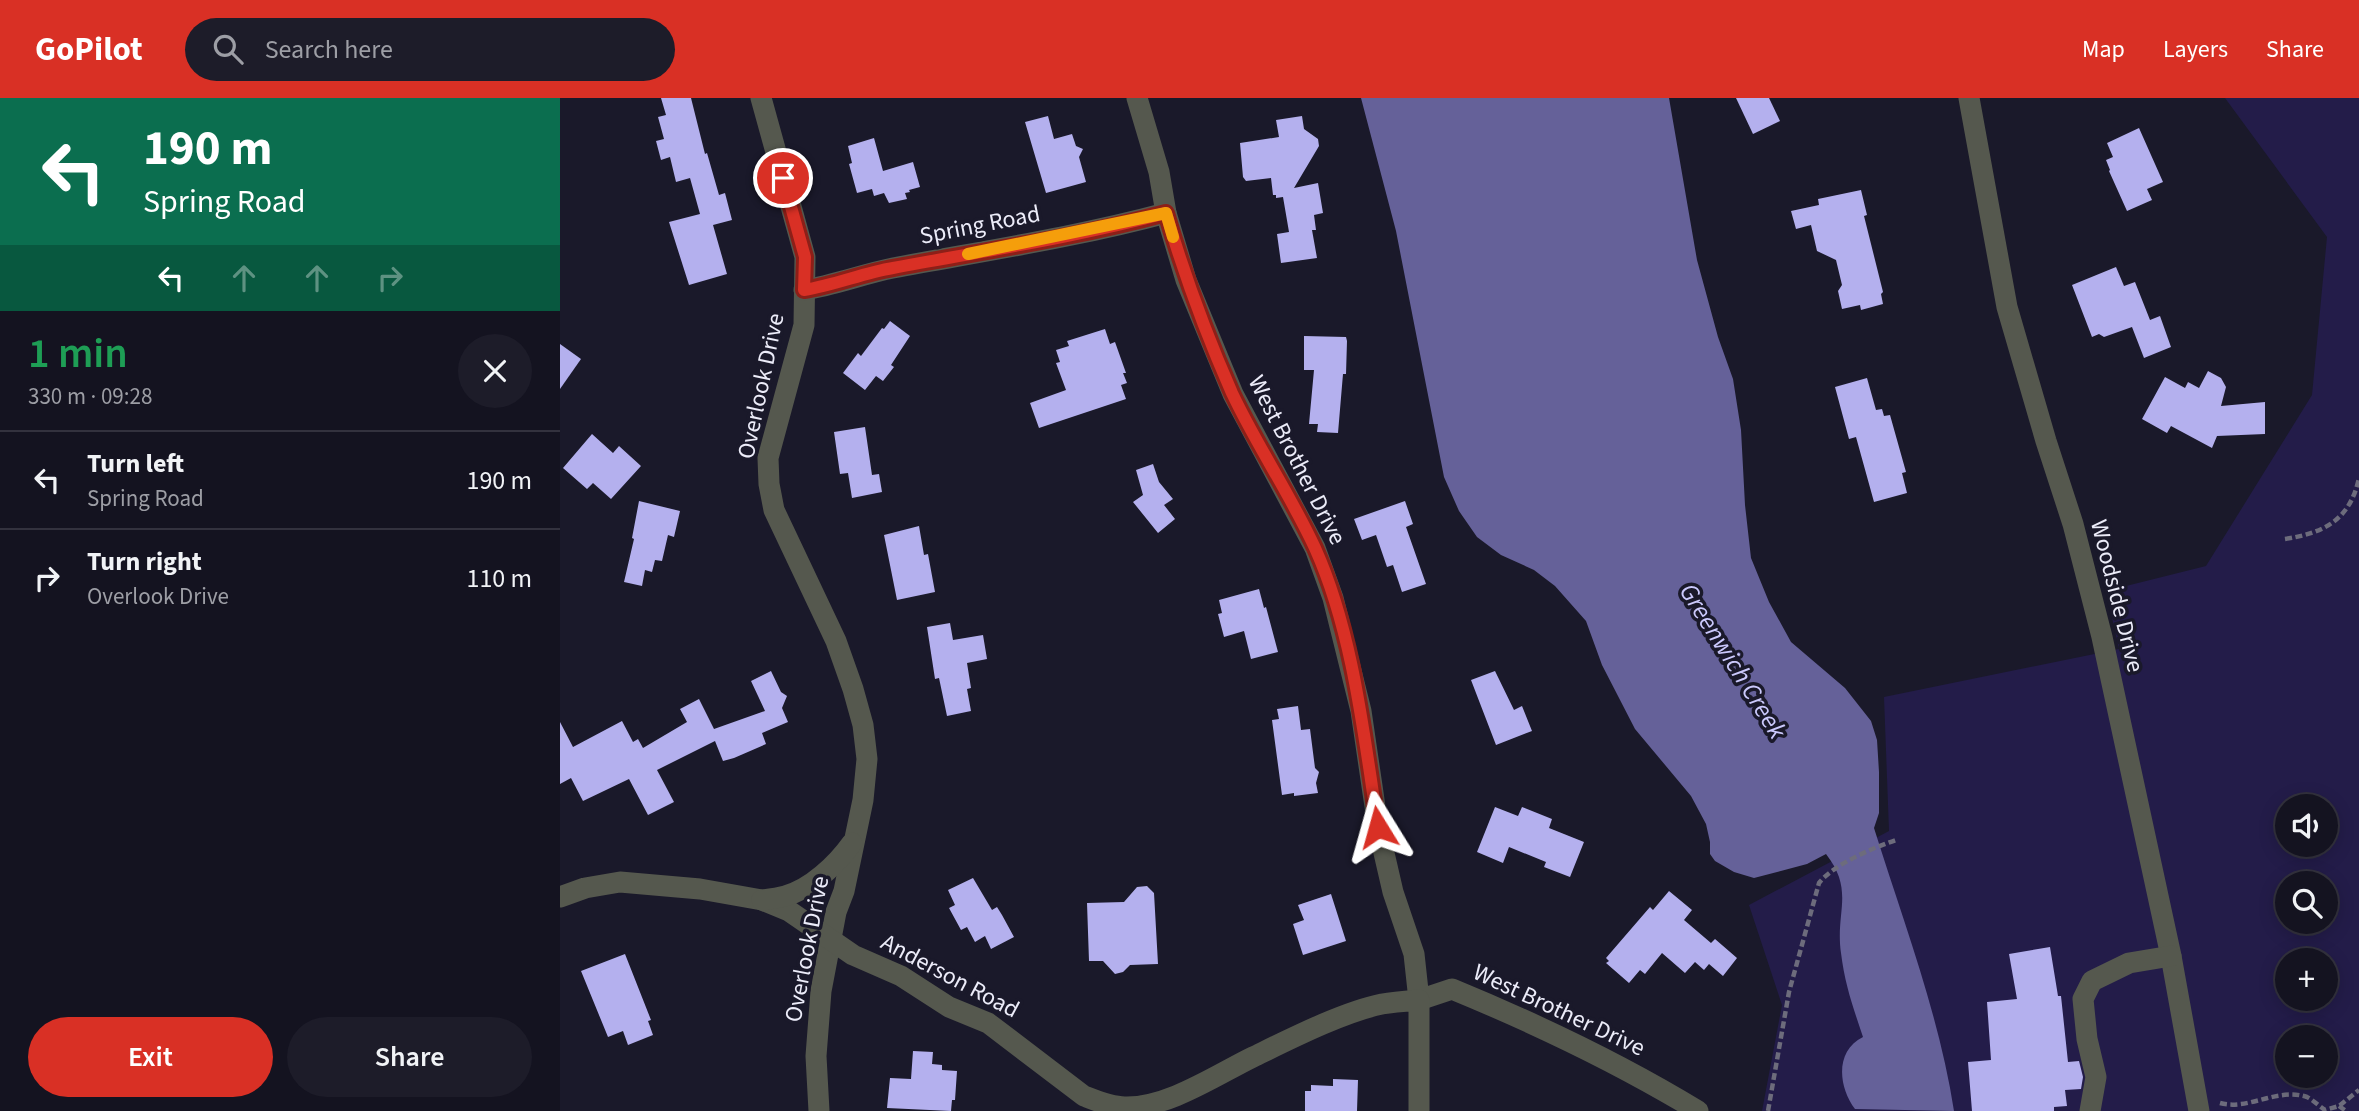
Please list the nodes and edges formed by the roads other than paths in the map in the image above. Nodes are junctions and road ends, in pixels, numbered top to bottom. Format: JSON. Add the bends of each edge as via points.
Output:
{"nodes":[{"id":1,"x":761,"y":98,"type":"edge"},
{"id":2,"x":1137,"y":98,"type":"edge"},
{"id":3,"x":1969,"y":98,"type":"edge"},
{"id":4,"x":1166,"y":213,"type":"junction"},
{"id":5,"x":804,"y":290,"type":"junction"},
{"id":6,"x":855,"y":839,"type":"junction"},
{"id":7,"x":560,"y":897,"type":"edge"},
{"id":8,"x":762,"y":900,"type":"junction"},
{"id":9,"x":831,"y":939,"type":"junction"},
{"id":10,"x":2171,"y":956,"type":"junction"},
{"id":11,"x":1419,"y":1000,"type":"junction"},
{"id":12,"x":2207,"y":1105,"type":"edge"},
{"id":13,"x":818,"y":1111,"type":"edge"},
{"id":14,"x":1419,"y":1111,"type":"edge"},
{"id":15,"x":1698,"y":1111,"type":"edge"},
{"id":16,"x":2090,"y":1111,"type":"edge"}],
"edges":[{"from":1,"to":5,"type":"street","name":"Overlook Drive","via":[[805,257]]},
{"from":2,"to":4,"type":"street","name":"West Brother Drive"},
{"from":3,"to":10,"type":"street","name":"Woodside Drive","via":[[2007,307],[2096,612]]},
{"from":4,"to":5,"type":"street","name":"Spring Road"},
{"from":4,"to":11,"type":"street","name":"West Brother Drive","via":[[1186,280],[1233,394],[1315,548],[1334,598],[1361,711],[1381,840],[1414,954]]},
{"from":5,"to":6,"type":"street","name":"Overlook Drive","via":[[804,326],[768,458],[769,484],[774,510],[836,640],[863,725],[867,759]]},
{"from":6,"to":8,"type":"street","name":"Overlook Drive","via":[[840,859],[804,887],[787,896]]},
{"from":6,"to":9,"type":"street","name":"Overlook Drive"},
{"from":7,"to":8,"type":"street","name":"Anderson Road","via":[[620,882]]},
{"from":8,"to":9,"type":"street","name":"Anderson Road","via":[[789,911]]},
{"from":9,"to":11,"type":"street","name":"Anderson Road","via":[[949,1007],[988,1023],[1084,1096],[1125,1107],[1150,1104],[1192,1088],[1339,1018],[1380,1004]]},
{"from":9,"to":13,"type":"street","name":"Overlook Drive","via":[[816,1056]]},
{"from":10,"to":12,"type":"street","name":"Woodside Drive"},
{"from":10,"to":16,"type":"street","via":[[2107,972],[2092,981],[2082,999],[2096,1077]]},
{"from":11,"to":14,"type":"street"},
{"from":11,"to":15,"type":"street","name":"West Brother Drive","via":[[1452,989],[1535,1023]]}]}
